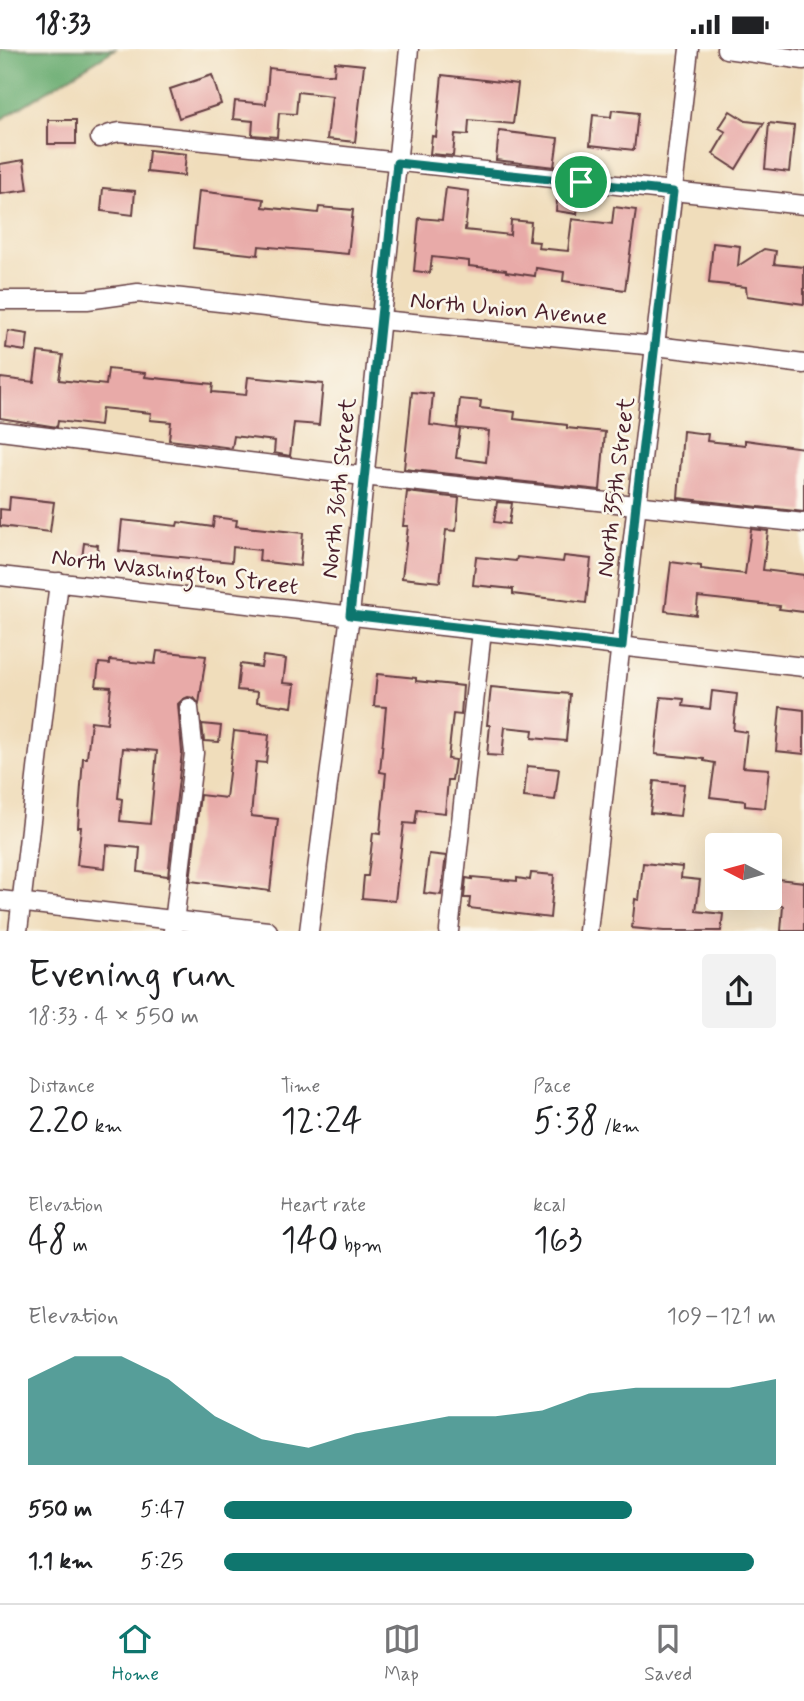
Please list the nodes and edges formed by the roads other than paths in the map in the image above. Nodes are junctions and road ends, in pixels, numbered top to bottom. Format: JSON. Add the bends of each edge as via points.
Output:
{"nodes":[{"id":1,"x":409,"y":49,"type":"edge"},
{"id":2,"x":689,"y":49,"type":"edge"},
{"id":3,"x":726,"y":49,"type":"edge"},
{"id":4,"x":804,"y":60,"type":"edge"},
{"id":5,"x":100,"y":138,"type":"dead end"},
{"id":6,"x":397,"y":163,"type":"junction"},
{"id":7,"x":673,"y":192,"type":"junction"},
{"id":8,"x":804,"y":205,"type":"edge"},
{"id":9,"x":0,"y":300,"type":"edge"},
{"id":10,"x":381,"y":320,"type":"junction"},
{"id":11,"x":656,"y":346,"type":"junction"},
{"id":12,"x":804,"y":364,"type":"edge"},
{"id":13,"x":0,"y":431,"type":"edge"},
{"id":14,"x":363,"y":475,"type":"junction"},
{"id":15,"x":636,"y":504,"type":"junction"},
{"id":16,"x":804,"y":523,"type":"edge"},
{"id":17,"x":0,"y":576,"type":"edge"},
{"id":18,"x":59,"y":582,"type":"junction"},
{"id":19,"x":350,"y":615,"type":"junction"},
{"id":20,"x":482,"y":631,"type":"junction"},
{"id":21,"x":622,"y":646,"type":"junction"},
{"id":22,"x":804,"y":667,"type":"edge"},
{"id":23,"x":189,"y":708,"type":"dead end"},
{"id":24,"x":0,"y":900,"type":"edge"},
{"id":25,"x":21,"y":903,"type":"junction"},
{"id":26,"x":174,"y":926,"type":"edge"},
{"id":27,"x":18,"y":931,"type":"edge"},
{"id":28,"x":268,"y":931,"type":"edge"},
{"id":29,"x":309,"y":931,"type":"edge"},
{"id":30,"x":449,"y":931,"type":"edge"},
{"id":31,"x":588,"y":931,"type":"edge"}],
"edges":[{"from":1,"to":6,"type":"street","name":"North 36th Street"},
{"from":2,"to":7,"type":"street","name":"North 35th Street"},
{"from":3,"to":4,"type":"street"},
{"from":5,"to":6,"type":"street","via":[[120,132]]},
{"from":6,"to":7,"type":"street"},
{"from":6,"to":10,"type":"street","name":"North 36th Street"},
{"from":7,"to":8,"type":"street"},
{"from":7,"to":11,"type":"street","name":"North 35th Street"},
{"from":9,"to":10,"type":"street","name":"North Union Avenue","via":[[87,300],[131,293]]},
{"from":10,"to":11,"type":"street","name":"North Union Avenue"},
{"from":10,"to":14,"type":"street","name":"North 36th Street"},
{"from":11,"to":12,"type":"street","name":"North Union Avenue"},
{"from":11,"to":15,"type":"street","name":"North 35th Street"},
{"from":13,"to":14,"type":"street"},
{"from":14,"to":15,"type":"street"},
{"from":14,"to":19,"type":"street","name":"North 36th Street"},
{"from":15,"to":16,"type":"street"},
{"from":15,"to":21,"type":"street","name":"North 35th Street"},
{"from":17,"to":18,"type":"street","name":"North Washington Street"},
{"from":18,"to":19,"type":"street","name":"North Washington Street"},
{"from":18,"to":25,"type":"street"},
{"from":19,"to":20,"type":"street","name":"North Washington Street"},
{"from":19,"to":29,"type":"street","name":"North 36th Street"},
{"from":20,"to":21,"type":"street","name":"North Washington Street"},
{"from":20,"to":30,"type":"street"},
{"from":21,"to":22,"type":"street","name":"North Washington Street"},
{"from":21,"to":31,"type":"street","name":"North 35th Street"},
{"from":23,"to":26,"type":"street","via":[[194,753]]},
{"from":24,"to":25,"type":"street"},
{"from":25,"to":26,"type":"street"},
{"from":25,"to":27,"type":"street"},
{"from":26,"to":28,"type":"street"}]}
